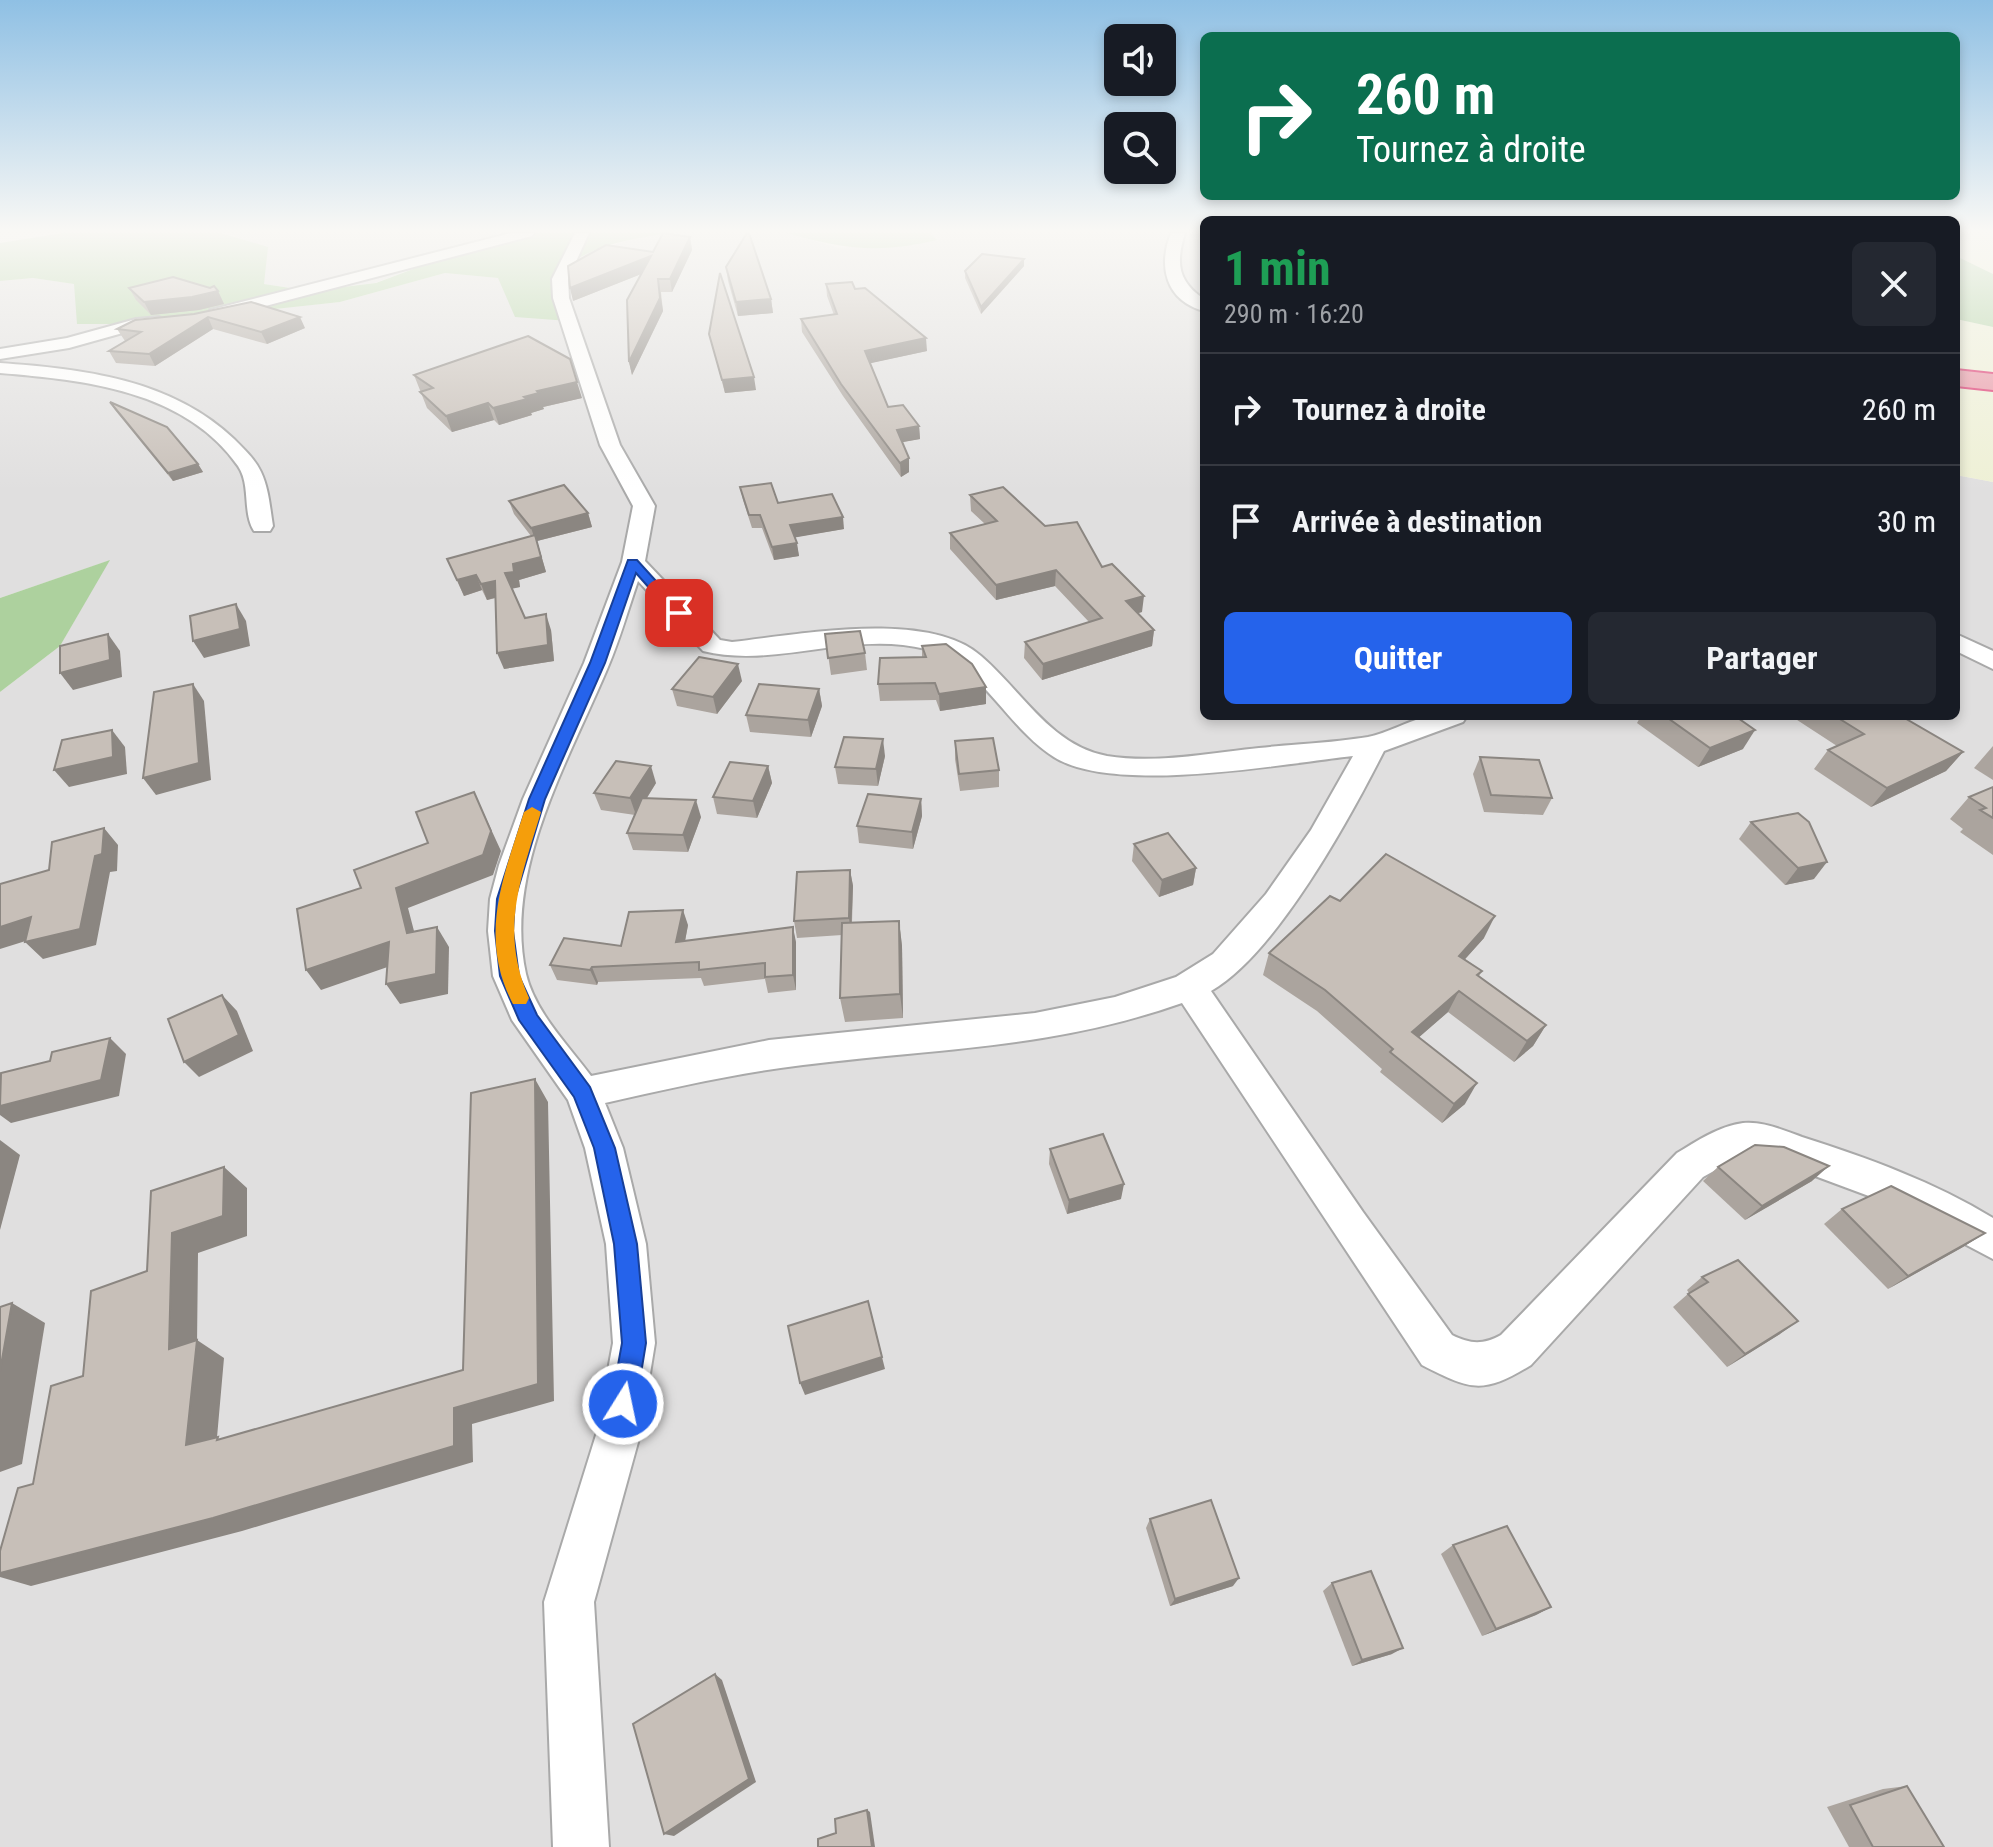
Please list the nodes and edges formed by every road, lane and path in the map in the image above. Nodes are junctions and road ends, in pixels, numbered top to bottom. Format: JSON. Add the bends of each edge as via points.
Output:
{"nodes":[{"id":1,"x":190,"y":319,"type":"edge"},
{"id":2,"x":568,"y":319,"type":"edge"},
{"id":3,"x":0,"y":354,"type":"edge"},
{"id":4,"x":0,"y":368,"type":"edge"},
{"id":5,"x":1960,"y":378,"type":"edge"},
{"id":6,"x":1993,"y":382,"type":"edge"},
{"id":7,"x":262,"y":526,"type":"dead end"},
{"id":8,"x":633,"y":562,"type":"junction"},
{"id":9,"x":1960,"y":643,"type":"edge"},
{"id":10,"x":1993,"y":661,"type":"edge"},
{"id":11,"x":1443,"y":720,"type":"edge"},
{"id":12,"x":1373,"y":745,"type":"junction"},
{"id":13,"x":1190,"y":987,"type":"junction"},
{"id":14,"x":583,"y":1093,"type":"junction"},
{"id":15,"x":1993,"y":1240,"type":"edge"},
{"id":16,"x":581,"y":1847,"type":"edge"}],
"edges":[{"from":1,"to":3,"type":"street","via":[[136,324],[69,343]]},
{"from":2,"to":8,"type":"street","via":[[610,445],[644,506]]},
{"from":4,"to":7,"type":"street","via":[[95,381],[149,393],[184,408],[218,431],[251,470]]},
{"from":5,"to":6,"type":"highway"},
{"from":8,"to":12,"type":"street","via":[[720,650],[850,636],[904,637],[959,652],[1025,719],[1065,752],[1086,761],[1167,767]]},
{"from":8,"to":14,"type":"street","via":[[597,663],[537,799],[506,899],[510,976],[529,1020]]},
{"from":9,"to":10,"type":"street"},
{"from":11,"to":12,"type":"street"},
{"from":12,"to":13,"type":"street","via":[[1332,824],[1290,888],[1238,950]]},
{"from":13,"to":14,"type":"street","via":[[1061,1025],[720,1062]]},
{"from":13,"to":15,"type":"street","via":[[1437,1350],[1467,1365],[1494,1363],[1516,1350],[1690,1165],[1741,1140],[1765,1141],[1849,1168],[1913,1195]]},
{"from":14,"to":16,"type":"street","via":[[604,1148],[626,1244],[634,1343],[618,1435],[569,1602]]}]}
